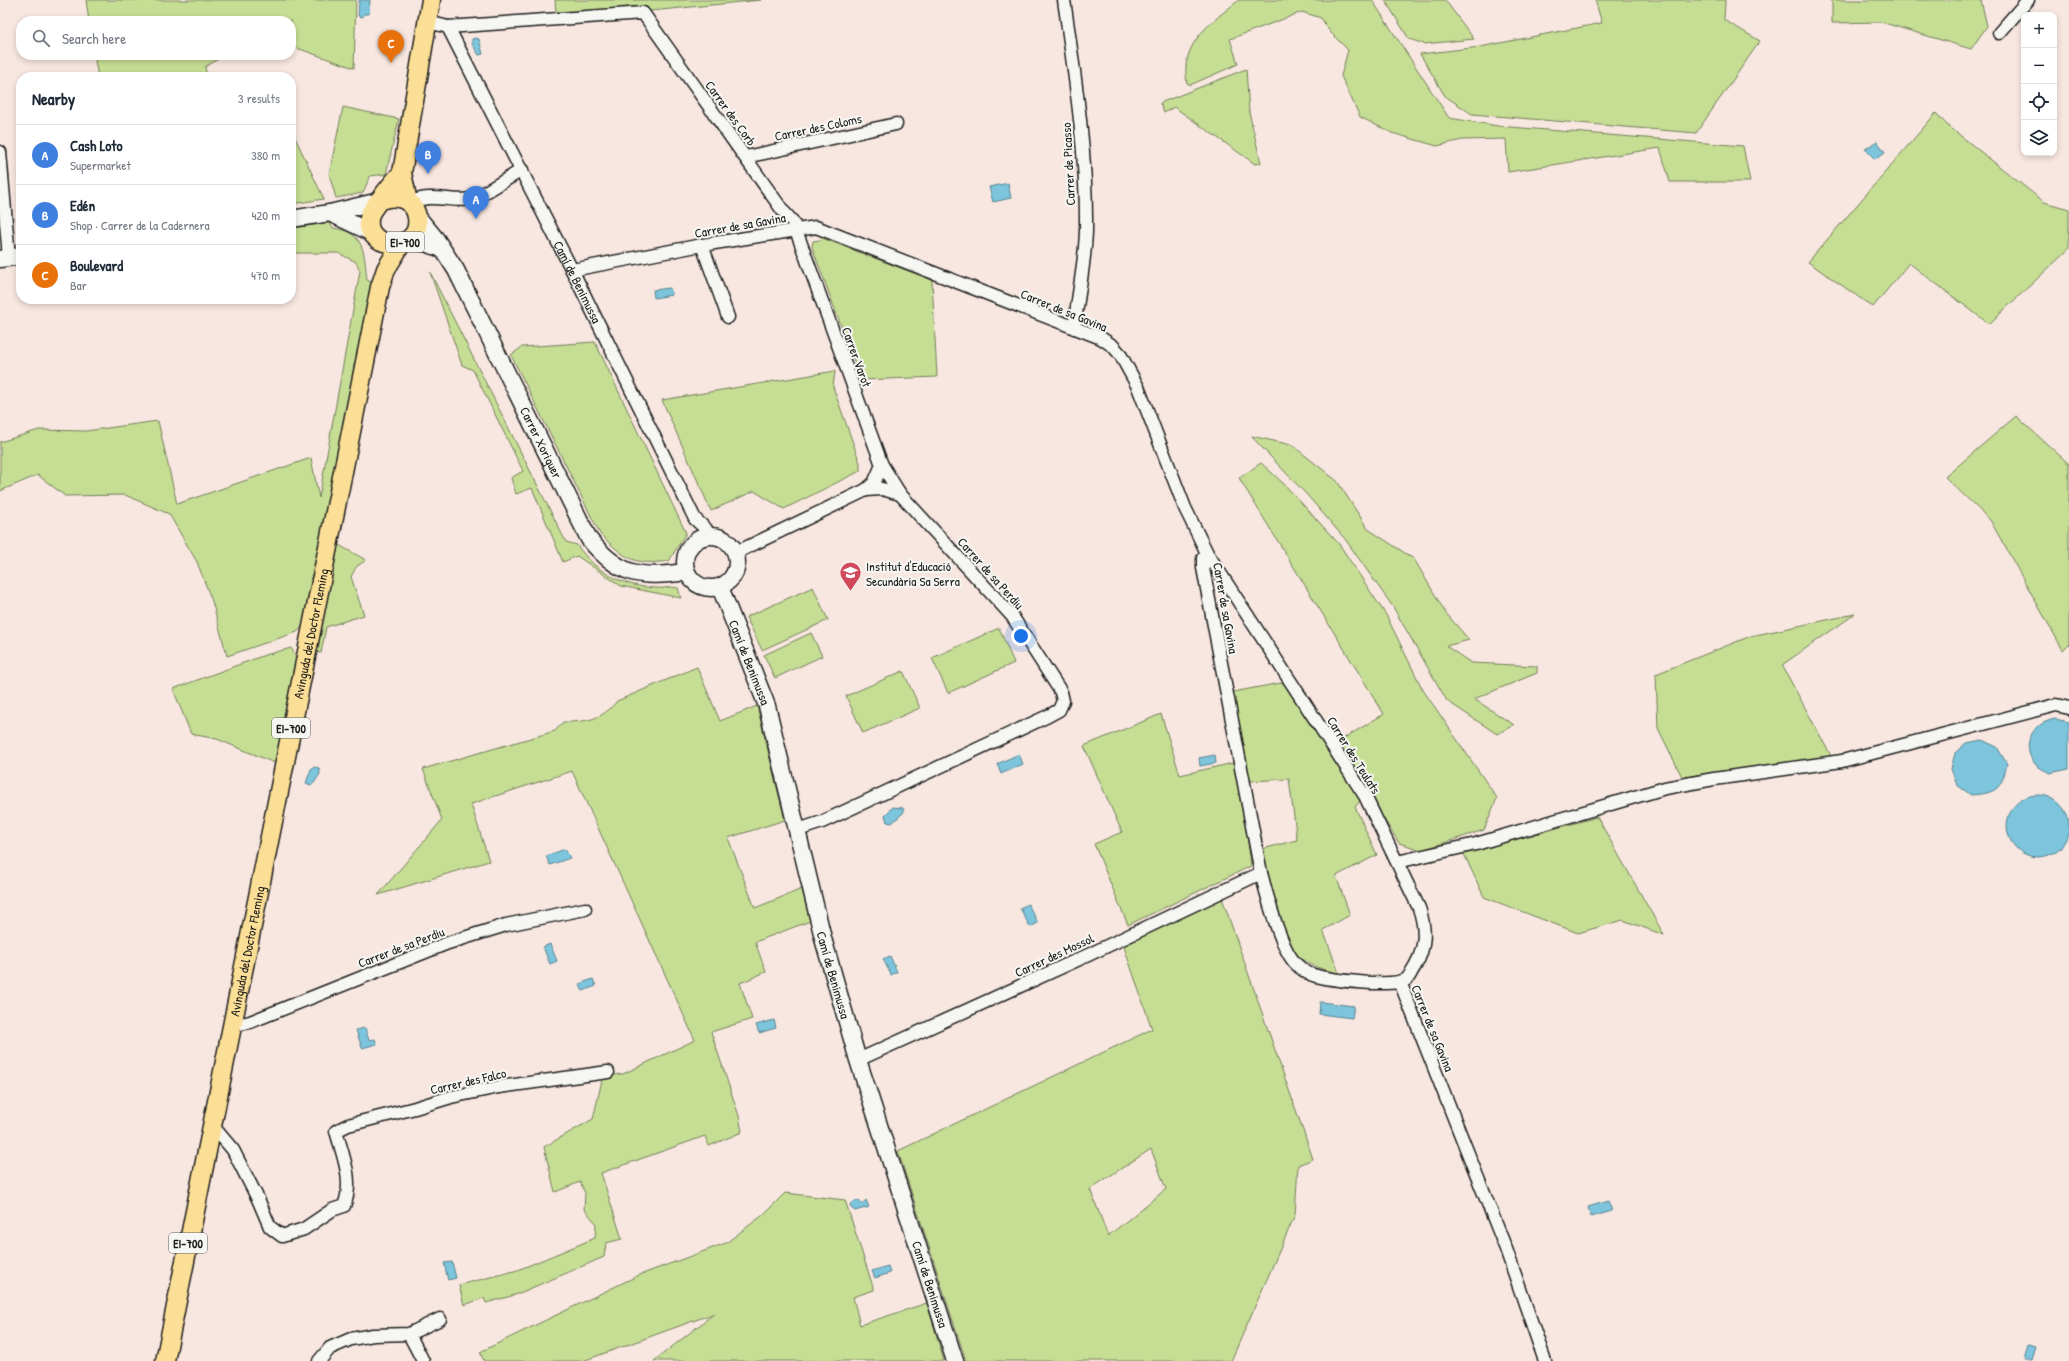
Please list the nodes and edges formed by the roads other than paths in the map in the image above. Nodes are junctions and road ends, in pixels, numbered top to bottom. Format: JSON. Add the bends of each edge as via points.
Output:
{"nodes":[{"id":1,"x":431,"y":0,"type":"edge"},
{"id":2,"x":1064,"y":0,"type":"edge"},
{"id":3,"x":2028,"y":0,"type":"edge"},
{"id":4,"x":428,"y":22,"type":"junction"},
{"id":5,"x":448,"y":27,"type":"junction"},
{"id":6,"x":1999,"y":33,"type":"dead end"},
{"id":7,"x":896,"y":124,"type":"dead end"},
{"id":8,"x":0,"y":152,"type":"edge"},
{"id":9,"x":746,"y":157,"type":"junction"},
{"id":10,"x":522,"y":170,"type":"junction"},
{"id":11,"x":402,"y":173,"type":"junction"},
{"id":12,"x":380,"y":200,"type":"junction"},
{"id":13,"x":412,"y":207,"type":"junction"},
{"id":14,"x":330,"y":213,"type":"junction"},
{"id":15,"x":296,"y":218,"type":"edge"},
{"id":16,"x":795,"y":230,"type":"junction"},
{"id":17,"x":374,"y":235,"type":"junction"},
{"id":18,"x":404,"y":242,"type":"junction"},
{"id":19,"x":702,"y":245,"type":"junction"},
{"id":20,"x":442,"y":249,"type":"junction"},
{"id":21,"x":10,"y":258,"type":"edge"},
{"id":22,"x":572,"y":270,"type":"junction"},
{"id":23,"x":380,"y":282,"type":"junction"},
{"id":24,"x":728,"y":317,"type":"dead end"},
{"id":25,"x":1074,"y":328,"type":"junction"},
{"id":26,"x":882,"y":464,"type":"junction"},
{"id":27,"x":866,"y":490,"type":"junction"},
{"id":28,"x":900,"y":494,"type":"junction"},
{"id":29,"x":707,"y":537,"type":"junction"},
{"id":30,"x":735,"y":553,"type":"junction"},
{"id":31,"x":1207,"y":553,"type":"junction"},
{"id":32,"x":686,"y":572,"type":"junction"},
{"id":33,"x":720,"y":587,"type":"junction"},
{"id":34,"x":2069,"y":708,"type":"edge"},
{"id":35,"x":798,"y":830,"type":"junction"},
{"id":36,"x":1397,"y":862,"type":"junction"},
{"id":37,"x":1261,"y":873,"type":"junction"},
{"id":38,"x":585,"y":909,"type":"dead end"},
{"id":39,"x":1400,"y":982,"type":"junction"},
{"id":40,"x":231,"y":1026,"type":"junction"},
{"id":41,"x":858,"y":1060,"type":"junction"},
{"id":42,"x":608,"y":1072,"type":"dead end"},
{"id":43,"x":212,"y":1125,"type":"junction"},
{"id":44,"x":440,"y":1319,"type":"dead end"},
{"id":45,"x":409,"y":1334,"type":"junction"},
{"id":46,"x":165,"y":1361,"type":"edge"},
{"id":47,"x":319,"y":1361,"type":"edge"},
{"id":48,"x":423,"y":1361,"type":"edge"},
{"id":49,"x":955,"y":1361,"type":"edge"},
{"id":50,"x":1545,"y":1361,"type":"edge"}],
"edges":[{"from":1,"to":4,"type":"main road","number":"EI-700"},
{"from":2,"to":25,"type":"street","name":"Carrer de Picasso","via":[[1082,130],[1086,232]]},
{"from":3,"to":6,"type":"street"},
{"from":4,"to":5,"type":"street"},
{"from":4,"to":11,"type":"main road","number":"EI-700"},
{"from":5,"to":9,"type":"street","name":"Carrer des Corb","via":[[643,13]]},
{"from":5,"to":10,"type":"street","name":"Camí de Benimussa"},
{"from":7,"to":9,"type":"street","name":"Carrer des Coloms"},
{"from":8,"to":21,"type":"street"},
{"from":9,"to":16,"type":"street","name":"Carrer des Corb","via":[[793,222]]},
{"from":10,"to":13,"type":"street","via":[[474,199],[432,196],[419,198]]},
{"from":10,"to":22,"type":"street","name":"Camí de Benimussa"},
{"from":11,"to":12,"type":"main road","number":"EI-700"},
{"from":11,"to":13,"type":"main road","number":"EI-700"},
{"from":12,"to":13,"type":"main road","via":[[395,197]]},
{"from":12,"to":14,"type":"street"},
{"from":12,"to":17,"type":"main road","number":"EI-700","via":[[374,206],[369,219]]},
{"from":13,"to":18,"type":"main road","number":"EI-700","via":[[416,228]]},
{"from":13,"to":20,"type":"street","name":"Carrer Xoriguer"},
{"from":14,"to":15,"type":"street"},
{"from":14,"to":17,"type":"street"},
{"from":16,"to":19,"type":"street","name":"Carrer de sa Gavina"},
{"from":16,"to":25,"type":"street","name":"Carrer de sa Gavina","via":[[816,227],[824,229]]},
{"from":16,"to":26,"type":"street","name":"Carrer Varot"},
{"from":17,"to":18,"type":"main road","number":"EI-700","via":[[388,244]]},
{"from":17,"to":23,"type":"main road","name":"Avinguda del Doctor Fleming","number":"EI-700"},
{"from":18,"to":20,"type":"street","via":[[425,243]]},
{"from":18,"to":23,"type":"main road","name":"Avinguda del Doctor Fleming","number":"EI-700"},
{"from":19,"to":22,"type":"street","name":"Carrer de sa Gavina"},
{"from":19,"to":24,"type":"street"},
{"from":20,"to":32,"type":"street","name":"Carrer Xoriguer","via":[[456,270],[590,539],[601,553],[620,568],[637,574],[662,575]]},
{"from":22,"to":29,"type":"street","name":"Camí de Benimussa","via":[[695,519],[706,529]]},
{"from":23,"to":40,"type":"main road","name":"Avinguda del Doctor Fleming","number":"EI-700"},
{"from":25,"to":31,"type":"street","name":"Carrer de sa Gavina","via":[[1101,338],[1120,354],[1138,387],[1185,508]]},
{"from":26,"to":27,"type":"street","via":[[874,483]]},
{"from":26,"to":28,"type":"street","name":"Carrer Varot"},
{"from":27,"to":28,"type":"street","via":[[882,488]]},
{"from":27,"to":30,"type":"street"},
{"from":28,"to":35,"type":"street","name":"Carrer de sa Perdiu","via":[[1012,616],[1061,692],[1064,701],[1059,710],[1048,716],[822,822]]},
{"from":29,"to":30,"type":"street","via":[[718,538],[728,543]]},
{"from":29,"to":32,"type":"street","via":[[696,541],[688,549],[684,560]]},
{"from":30,"to":33,"type":"street","via":[[736,566],[731,579]]},
{"from":31,"to":36,"type":"street","name":"Carrer des Teulats","via":[[1365,796]]},
{"from":31,"to":37,"type":"street","name":"Carrer de sa Gavina","via":[[1203,558],[1203,568]]},
{"from":32,"to":33,"type":"street","via":[[694,583],[707,588]]},
{"from":33,"to":35,"type":"street","name":"Camí de Benimussa","via":[[768,706]]},
{"from":34,"to":36,"type":"street","via":[[2056,705],[1842,761],[1664,788],[1476,844]]},
{"from":35,"to":41,"type":"street","name":"Camí de Benimussa","via":[[824,942]]},
{"from":36,"to":39,"type":"street","name":"Carrer des Teulats","via":[[1425,926],[1425,941],[1420,958],[1408,978]]},
{"from":37,"to":39,"type":"street","name":"Carrer de sa Gavina","via":[[1282,940],[1295,963],[1312,975],[1343,980]]},
{"from":37,"to":41,"type":"street","name":"Carrer des Mossol"},
{"from":38,"to":40,"type":"street","name":"Carrer de sa Perdiu","via":[[506,925],[448,943],[250,1022]]},
{"from":39,"to":50,"type":"street","name":"Carrer de sa Gavina","via":[[1506,1249]]},
{"from":40,"to":43,"type":"main road","name":"Avinguda del Doctor Fleming","number":"EI-700"},
{"from":41,"to":49,"type":"street","name":"Camí de Benimussa"},
{"from":42,"to":43,"type":"street","name":"Carrer des Falco","via":[[499,1087],[451,1097],[336,1131],[348,1177],[348,1194],[344,1206],[332,1210],[304,1229],[282,1236],[270,1227],[234,1150]]},
{"from":43,"to":46,"type":"main road","number":"EI-700"},
{"from":44,"to":45,"type":"street"},
{"from":45,"to":47,"type":"street","via":[[373,1335],[351,1339],[330,1348]]},
{"from":45,"to":48,"type":"street"}]}
